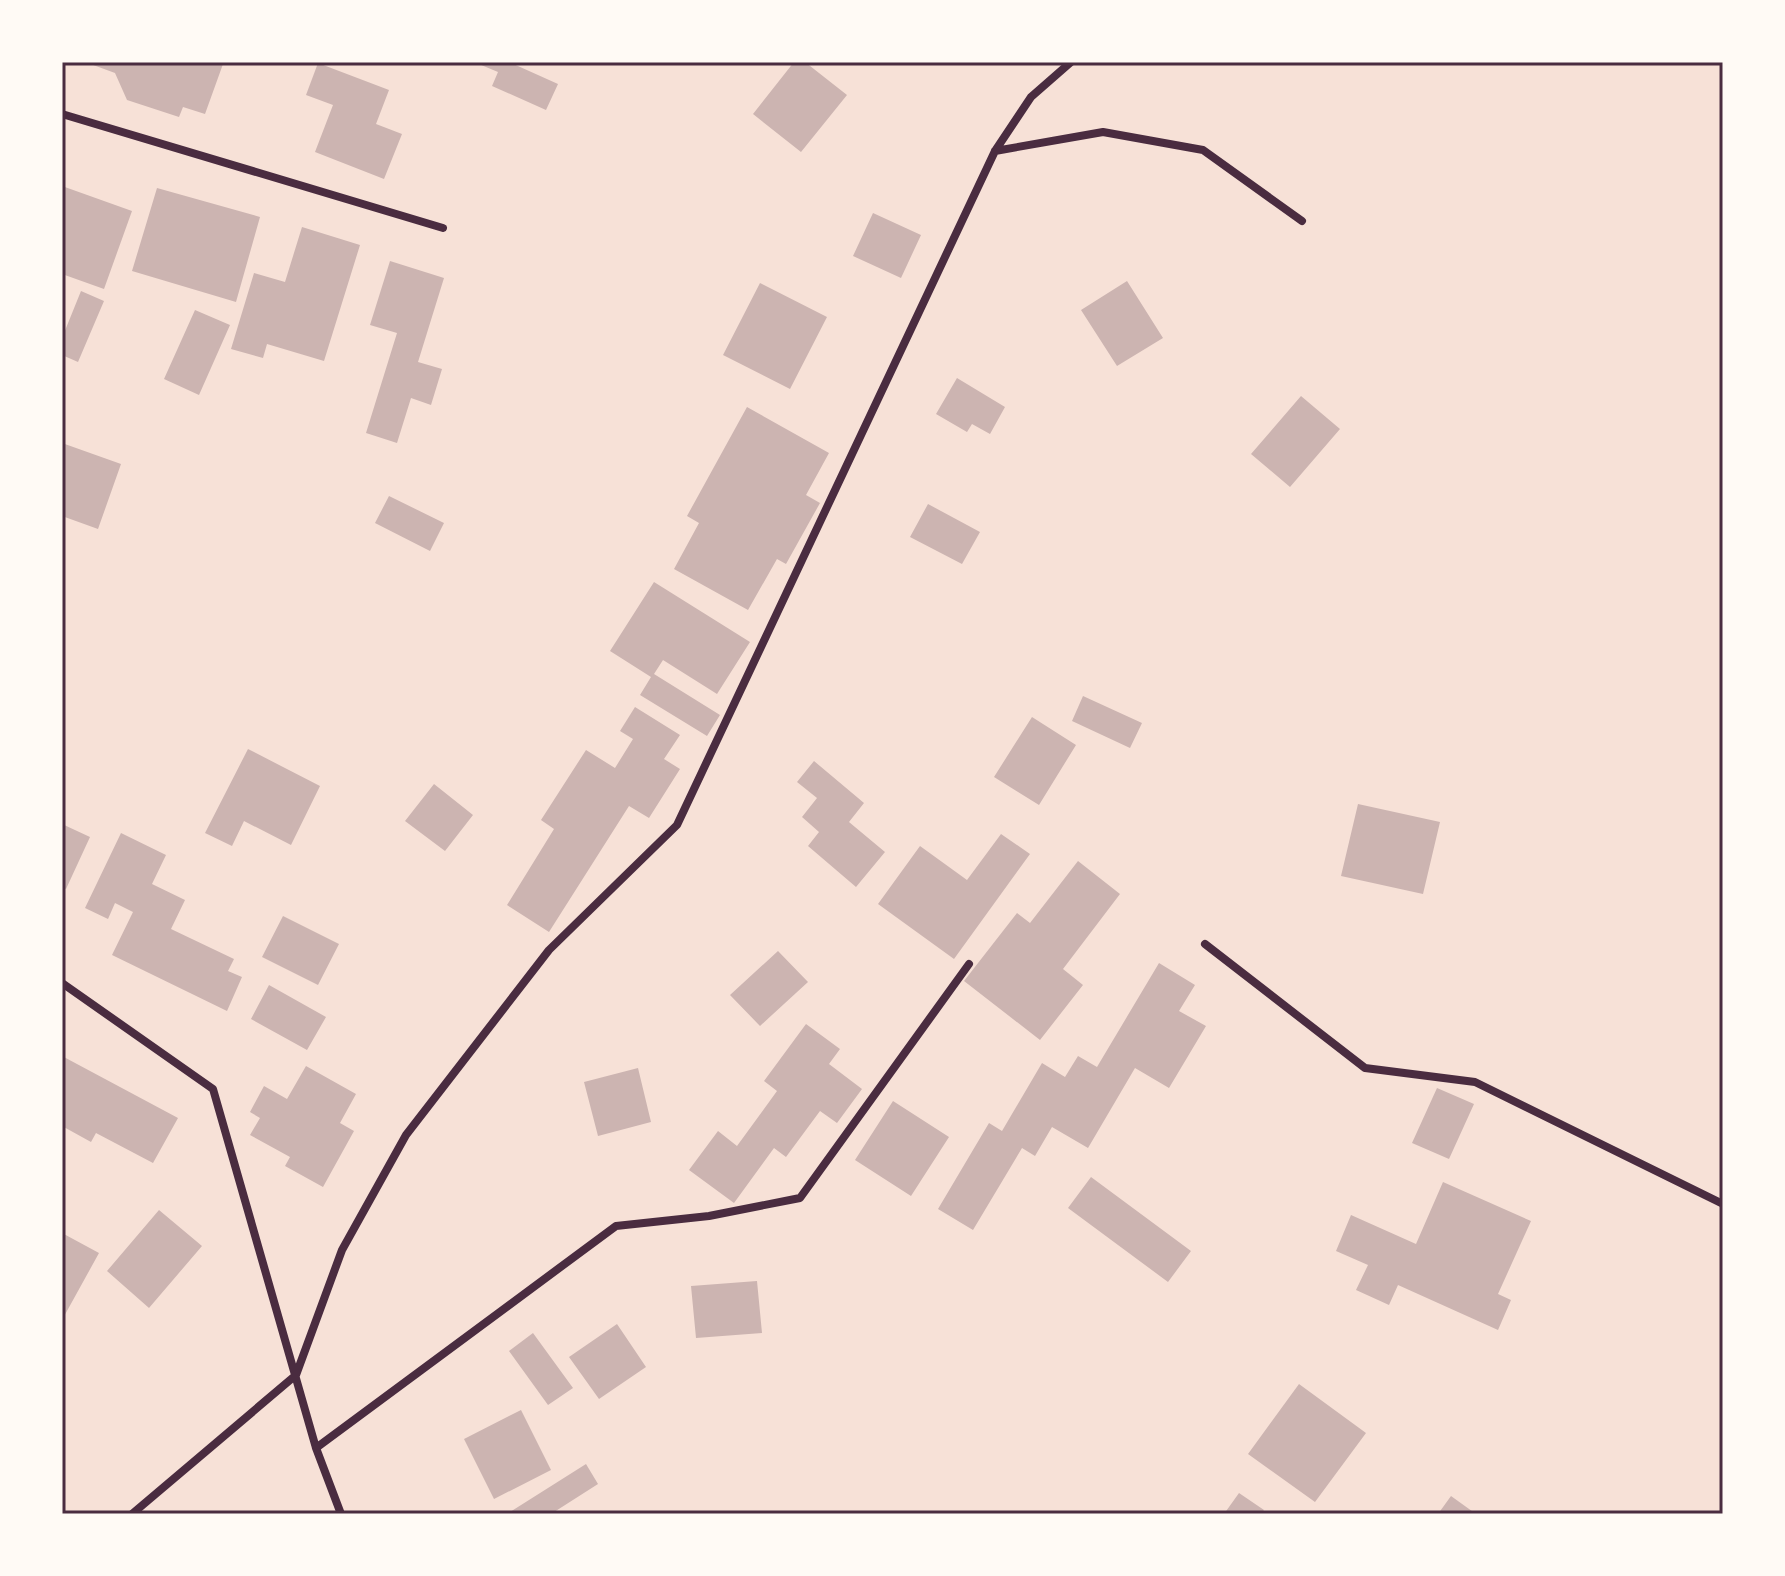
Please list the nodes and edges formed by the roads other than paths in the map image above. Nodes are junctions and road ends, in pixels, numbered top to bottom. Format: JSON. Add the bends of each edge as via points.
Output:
{"nodes":[{"id":1,"x":1071,"y":62,"type":"edge"},
{"id":2,"x":62,"y":114,"type":"edge"},
{"id":3,"x":995,"y":151,"type":"junction"},
{"id":4,"x":1302,"y":221,"type":"dead end"},
{"id":5,"x":443,"y":228,"type":"dead end"},
{"id":6,"x":1205,"y":944,"type":"dead end"},
{"id":7,"x":969,"y":964,"type":"dead end"},
{"id":8,"x":62,"y":983,"type":"edge"},
{"id":9,"x":1723,"y":1204,"type":"edge"},
{"id":10,"x":296,"y":1375,"type":"junction"},
{"id":11,"x":316,"y":1448,"type":"junction"},
{"id":12,"x":132,"y":1514,"type":"edge"},
{"id":13,"x":341,"y":1514,"type":"edge"}],
"edges":[{"from":1,"to":3,"type":"street","via":[[1031,97]]},
{"from":2,"to":5,"type":"street"},
{"from":3,"to":4,"type":"street","via":[[1103,132],[1203,150]]},
{"from":3,"to":10,"type":"street","via":[[677,825],[549,950],[406,1135],[342,1250]]},
{"from":6,"to":9,"type":"street","via":[[1365,1068],[1475,1082]]},
{"from":7,"to":11,"type":"street","via":[[800,1198],[709,1216],[616,1226]]},
{"from":8,"to":10,"type":"street","via":[[213,1089]]},
{"from":10,"to":11,"type":"street"},
{"from":10,"to":12,"type":"street"},
{"from":11,"to":13,"type":"street"}]}
